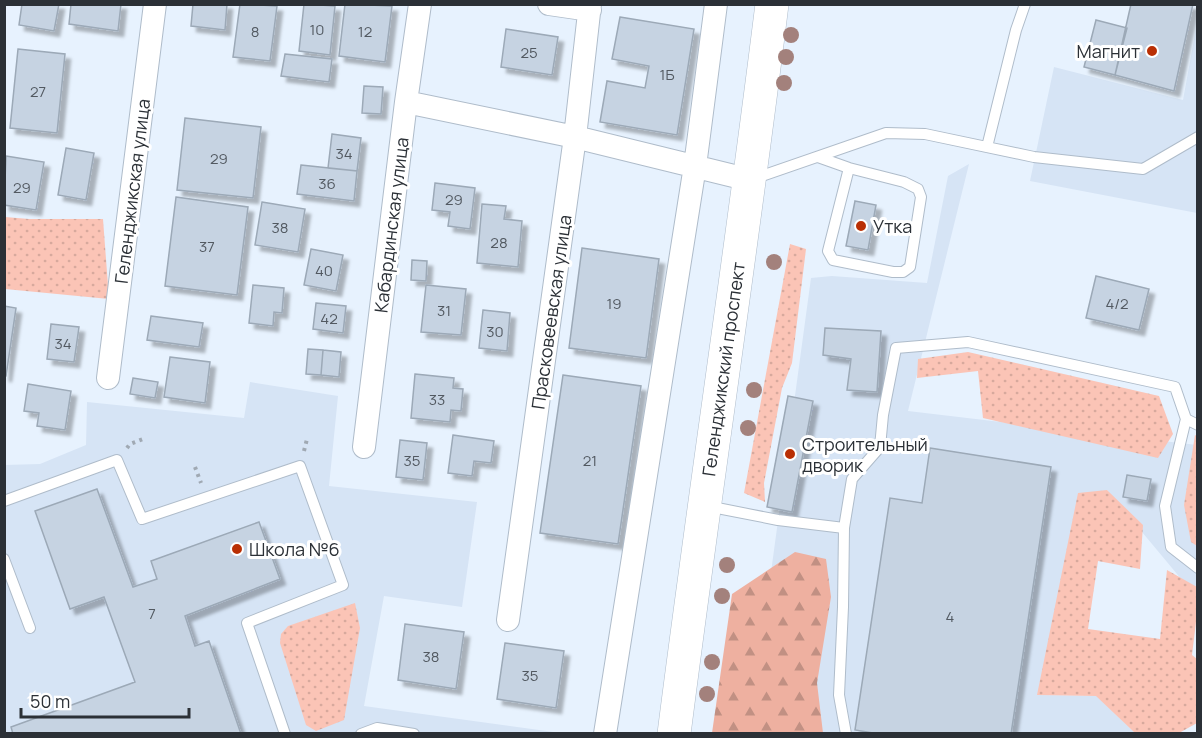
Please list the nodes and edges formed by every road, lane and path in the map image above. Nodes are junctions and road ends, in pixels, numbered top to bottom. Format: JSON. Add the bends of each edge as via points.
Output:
{"nodes":[{"id":1,"x":156,"y":4,"type":"edge"},
{"id":2,"x":420,"y":4,"type":"edge"},
{"id":3,"x":549,"y":4,"type":"edge"},
{"id":4,"x":716,"y":4,"type":"edge"},
{"id":5,"x":772,"y":4,"type":"edge"},
{"id":6,"x":1025,"y":4,"type":"edge"},
{"id":7,"x":590,"y":7,"type":"edge"},
{"id":8,"x":405,"y":102,"type":"junction"},
{"id":9,"x":575,"y":137,"type":"junction"},
{"id":10,"x":1197,"y":137,"type":"edge"},
{"id":11,"x":987,"y":147,"type":"junction"},
{"id":12,"x":818,"y":157,"type":"junction"},
{"id":13,"x":695,"y":166,"type":"junction"},
{"id":14,"x":849,"y":168,"type":"junction"},
{"id":15,"x":750,"y":180,"type":"junction"},
{"id":16,"x":108,"y":378,"type":"dead end"},
{"id":17,"x":1186,"y":419,"type":"junction"},
{"id":18,"x":1197,"y":425,"type":"edge"},
{"id":19,"x":364,"y":447,"type":"dead end"},
{"id":20,"x":4,"y":501,"type":"edge"},
{"id":21,"x":704,"y":505,"type":"junction"},
{"id":22,"x":844,"y":528,"type":"junction"},
{"id":23,"x":4,"y":559,"type":"edge"},
{"id":24,"x":1197,"y":568,"type":"edge"},
{"id":25,"x":508,"y":620,"type":"dead end"},
{"id":26,"x":30,"y":628,"type":"dead end"},
{"id":27,"x":285,"y":734,"type":"edge"},
{"id":28,"x":361,"y":734,"type":"edge"},
{"id":29,"x":414,"y":734,"type":"edge"},
{"id":30,"x":605,"y":734,"type":"edge"},
{"id":31,"x":675,"y":734,"type":"edge"},
{"id":32,"x":846,"y":734,"type":"edge"}],
"edges":[{"from":1,"to":16,"type":"street","name":"Геленджикская улица"},
{"from":2,"to":8,"type":"street","name":"Кабардинская улица"},
{"from":3,"to":7,"type":"street"},
{"from":4,"to":13,"type":"street"},
{"from":5,"to":15,"type":"main road","name":"Геленджикский проспект"},
{"from":6,"to":11,"type":"lane"},
{"from":7,"to":9,"type":"street","name":"Прасковеевская улица"},
{"from":8,"to":9,"type":"street"},
{"from":8,"to":19,"type":"street","name":"Кабардинская улица"},
{"from":9,"to":13,"type":"street"},
{"from":9,"to":25,"type":"street","name":"Прасковеевская улица"},
{"from":10,"to":11,"type":"lane","via":[[1143,169],[1034,157]]},
{"from":11,"to":12,"type":"lane","via":[[925,134],[886,133]]},
{"from":12,"to":14,"type":"lane"},
{"from":12,"to":15,"type":"lane"},
{"from":13,"to":15,"type":"street"},
{"from":13,"to":30,"type":"street"},
{"from":14,"to":14,"type":"lane","via":[[918,189],[921,196],[910,267],[903,272],[833,260],[828,251]]},
{"from":15,"to":21,"type":"main road","name":"Геленджикский проспект"},
{"from":17,"to":18,"type":"lane"},
{"from":17,"to":22,"type":"lane","via":[[1175,387],[968,342],[896,348],[880,447],[852,479]]},
{"from":17,"to":24,"type":"lane","via":[[1165,506],[1171,547]]},
{"from":20,"to":27,"type":"lane","via":[[117,460],[142,519],[300,466],[343,585],[247,623]]},
{"from":21,"to":22,"type":"lane"},
{"from":21,"to":31,"type":"main road","name":"Геленджикский проспект"},
{"from":22,"to":32,"type":"lane","via":[[839,695]]},
{"from":23,"to":26,"type":"lane"},
{"from":28,"to":29,"type":"lane","via":[[377,728]]}]}
